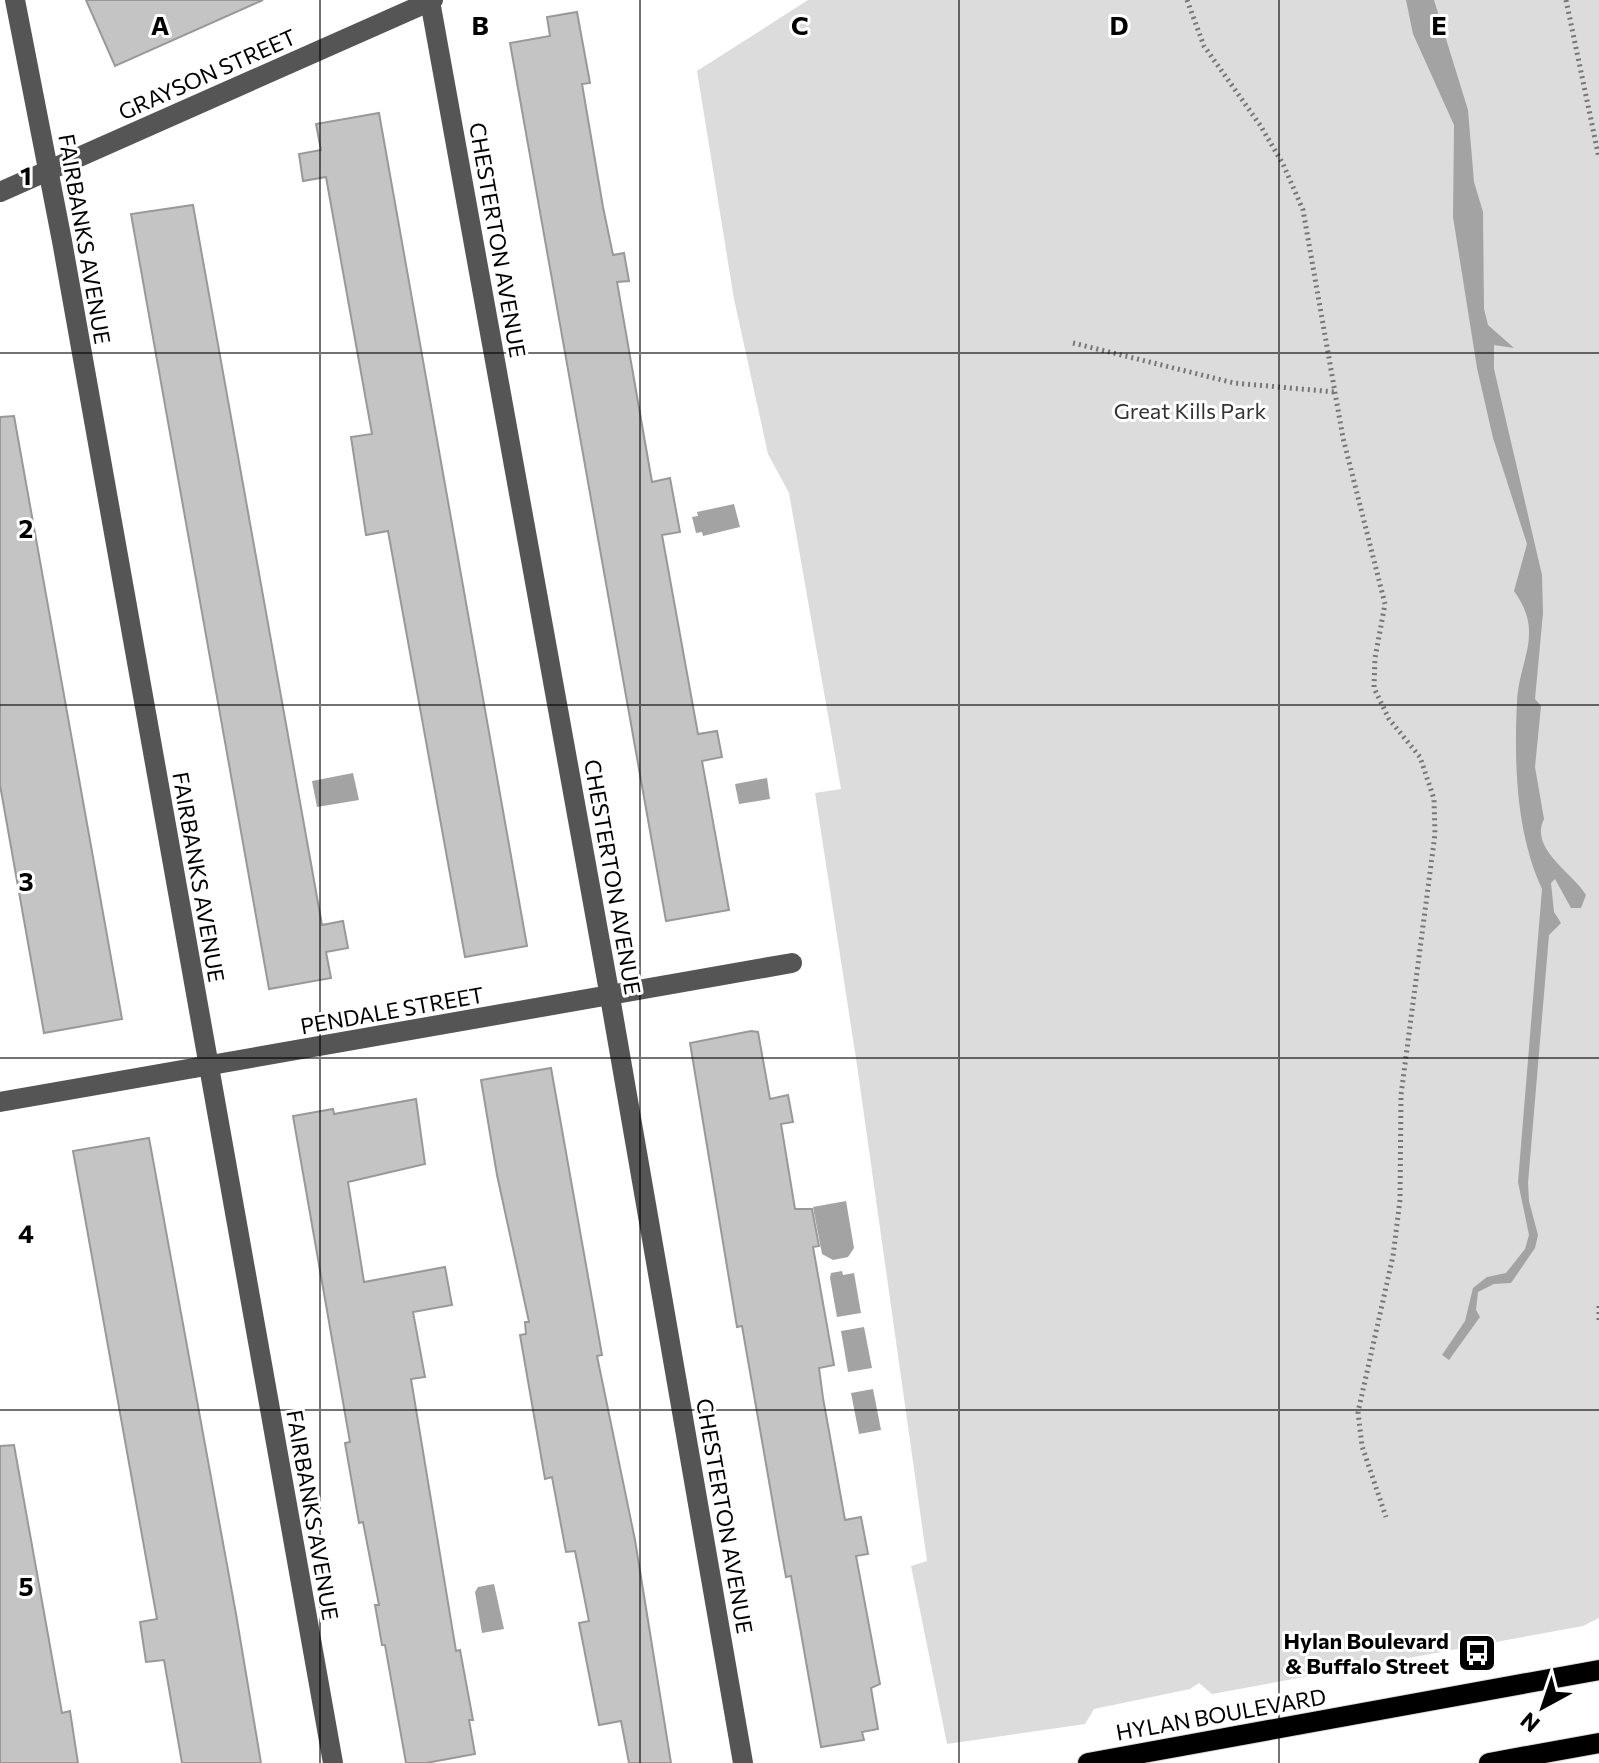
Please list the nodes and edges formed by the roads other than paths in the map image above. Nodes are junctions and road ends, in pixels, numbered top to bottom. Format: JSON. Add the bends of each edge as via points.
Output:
{"nodes":[{"id":1,"x":15,"y":0,"type":"edge"},
{"id":2,"x":432,"y":1,"type":"edge"},
{"id":3,"x":49,"y":170,"type":"junction"},
{"id":4,"x":0,"y":192,"type":"edge"},
{"id":5,"x":792,"y":963,"type":"dead end"},
{"id":6,"x":610,"y":997,"type":"junction"},
{"id":7,"x":208,"y":1066,"type":"junction"},
{"id":8,"x":0,"y":1102,"type":"edge"},
{"id":9,"x":1599,"y":1670,"type":"edge"},
{"id":10,"x":1599,"y":1743,"type":"edge"},
{"id":11,"x":333,"y":1763,"type":"edge"},
{"id":12,"x":743,"y":1763,"type":"edge"},
{"id":13,"x":1088,"y":1763,"type":"edge"},
{"id":14,"x":1489,"y":1763,"type":"edge"}],
"edges":[{"from":1,"to":3,"type":"street","name":"FAIRBANKS AVENUE"},
{"from":2,"to":3,"type":"street","name":"GRAYSON STREET"},
{"from":2,"to":6,"type":"street","name":"CHESTERTON AVENUE"},
{"from":3,"to":4,"type":"street","name":"GRAYSON STREET"},
{"from":3,"to":7,"type":"street","name":"FAIRBANKS AVENUE"},
{"from":5,"to":6,"type":"street","name":"PENDALE STREET"},
{"from":6,"to":7,"type":"street","name":"PENDALE STREET"},
{"from":6,"to":12,"type":"street","name":"CHESTERTON AVENUE"},
{"from":7,"to":8,"type":"street","name":"PENDALE STREET"},
{"from":7,"to":11,"type":"street","name":"FAIRBANKS AVENUE"},
{"from":9,"to":13,"type":"main road","name":"HYLAN BOULEVARD"},
{"from":10,"to":14,"type":"main road"}]}
